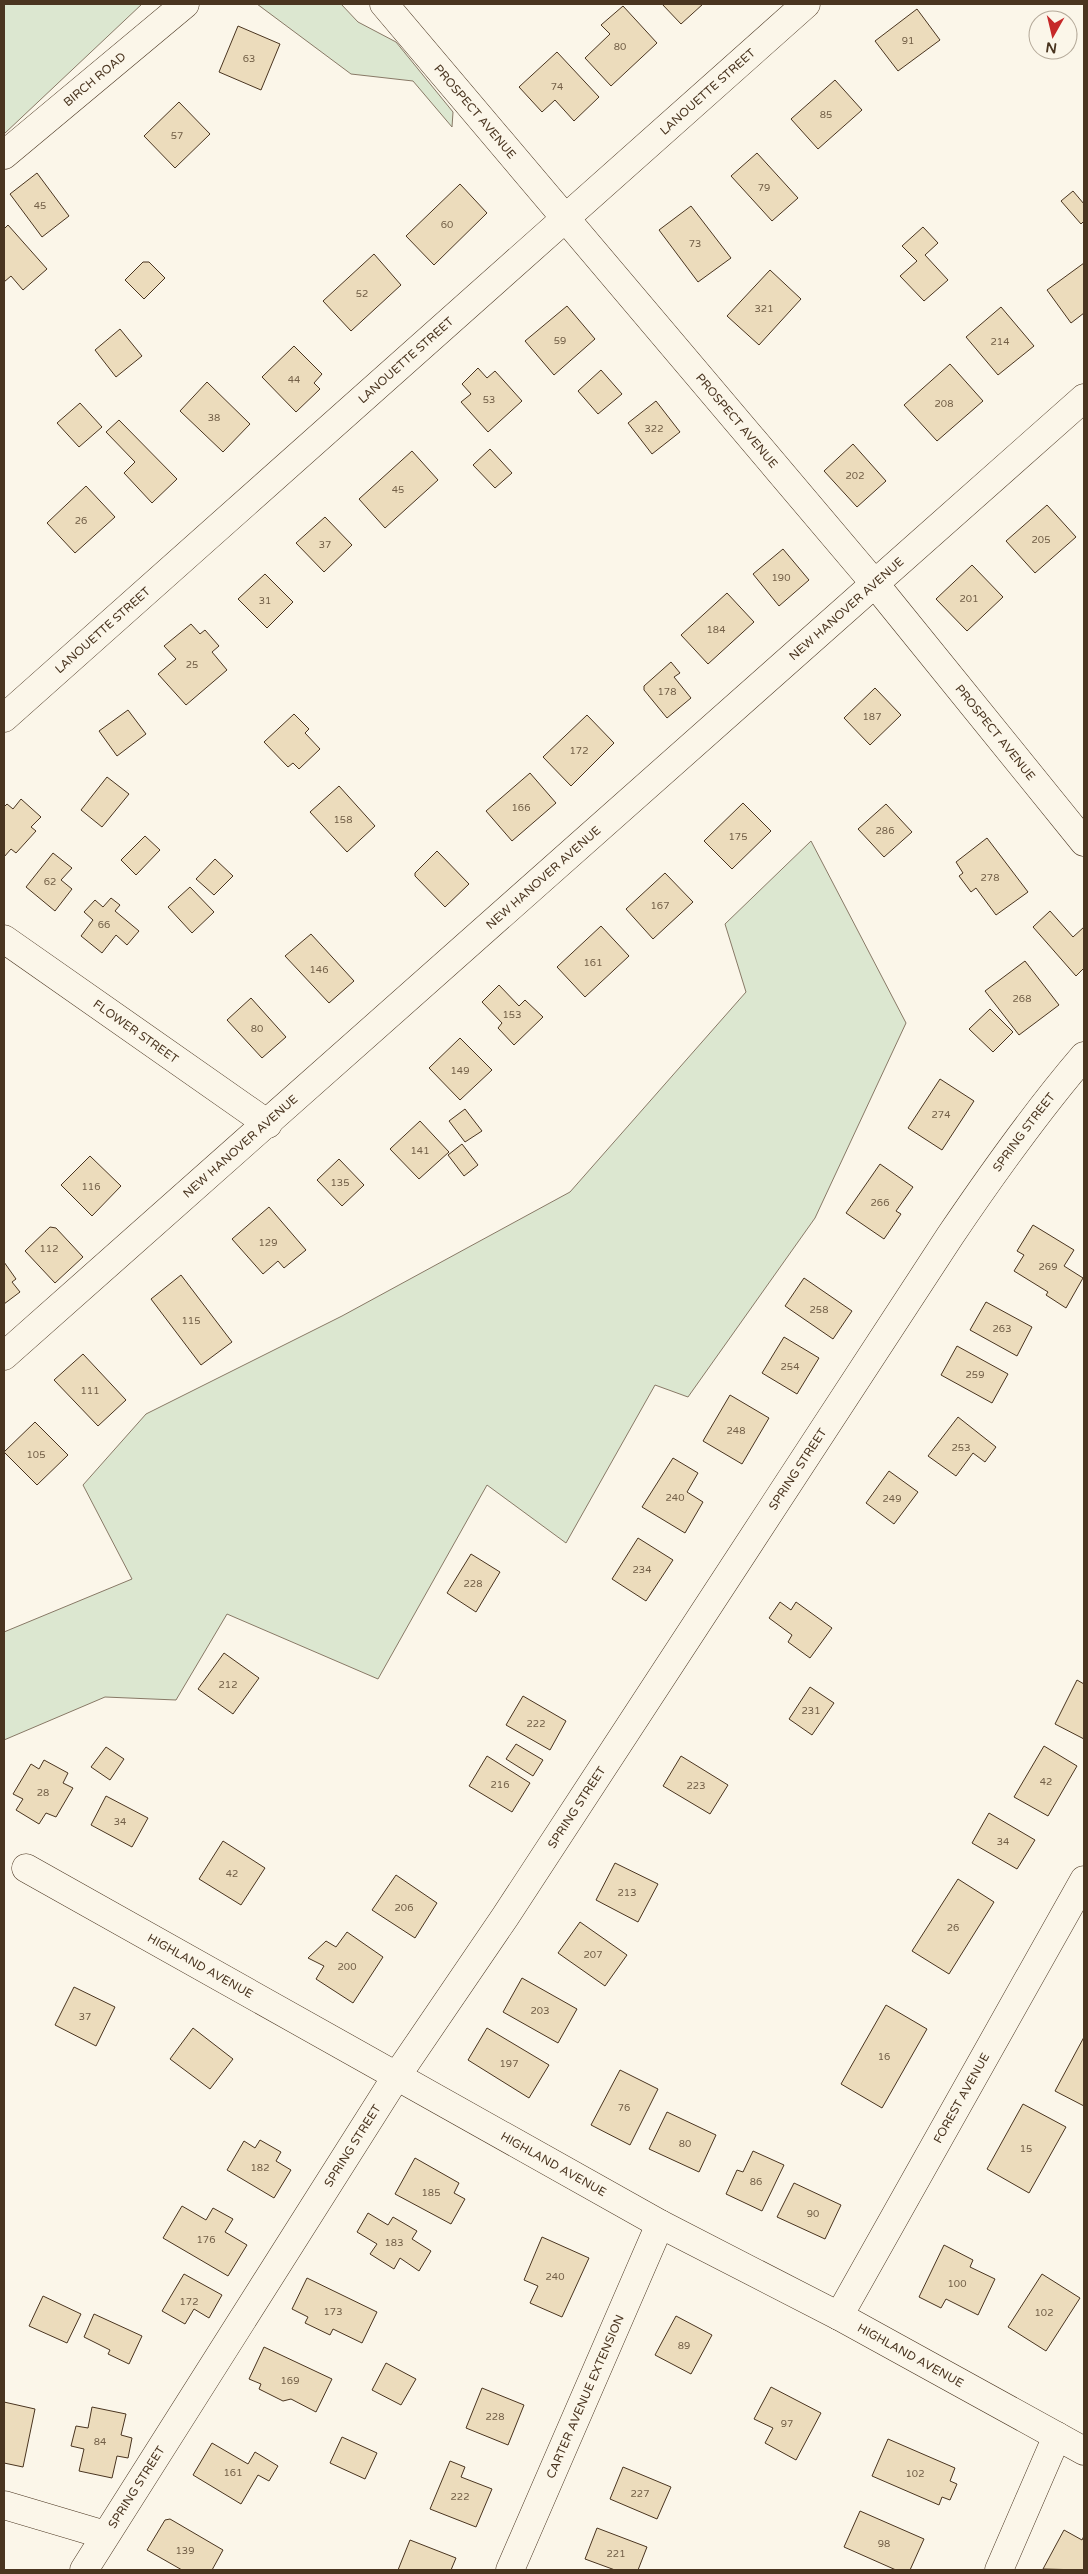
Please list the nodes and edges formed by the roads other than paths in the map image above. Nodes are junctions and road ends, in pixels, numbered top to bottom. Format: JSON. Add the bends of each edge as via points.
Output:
{"nodes":[{"id":1,"x":185,"y":4,"type":"edge"},
{"id":2,"x":384,"y":4,"type":"edge"},
{"id":3,"x":806,"y":4,"type":"edge"},
{"id":4,"x":4,"y":155,"type":"edge"},
{"id":5,"x":566,"y":217,"type":"junction"},
{"id":6,"x":1084,"y":398,"type":"edge"},
{"id":7,"x":875,"y":584,"type":"junction"},
{"id":8,"x":4,"y":718,"type":"edge"},
{"id":9,"x":1084,"y":842,"type":"edge"},
{"id":10,"x":4,"y":939,"type":"edge"},
{"id":11,"x":1084,"y":1056,"type":"edge"},
{"id":12,"x":268,"y":1124,"type":"junction"},
{"id":13,"x":4,"y":1356,"type":"edge"},
{"id":14,"x":26,"y":1868,"type":"dead end"},
{"id":15,"x":1084,"y":1880,"type":"edge"},
{"id":16,"x":396,"y":2077,"type":"junction"},
{"id":17,"x":660,"y":2224,"type":"junction"},
{"id":18,"x":839,"y":2316,"type":"junction"},
{"id":19,"x":1057,"y":2436,"type":"junction"},
{"id":20,"x":1084,"y":2451,"type":"edge"},
{"id":21,"x":4,"y":2505,"type":"edge"},
{"id":22,"x":105,"y":2535,"type":"junction"},
{"id":23,"x":84,"y":2570,"type":"edge"},
{"id":24,"x":510,"y":2570,"type":"edge"},
{"id":25,"x":999,"y":2570,"type":"edge"}],
"edges":[{"from":1,"to":4,"type":"street","name":"BIRCH ROAD"},
{"from":2,"to":5,"type":"street","name":"PROSPECT AVENUE"},
{"from":3,"to":5,"type":"street","name":"LANOUETTE STREET"},
{"from":5,"to":7,"type":"street","name":"PROSPECT AVENUE"},
{"from":5,"to":8,"type":"street","name":"LANOUETTE STREET"},
{"from":6,"to":7,"type":"street","name":"NEW HANOVER AVENUE"},
{"from":7,"to":9,"type":"street","name":"PROSPECT AVENUE"},
{"from":7,"to":12,"type":"street","name":"NEW HANOVER AVENUE"},
{"from":10,"to":12,"type":"street","name":"FLOWER STREET"},
{"from":11,"to":16,"type":"street","name":"SPRING STREET","via":[[1002,1158],[510,1909]]},
{"from":12,"to":13,"type":"street","name":"NEW HANOVER AVENUE"},
{"from":14,"to":16,"type":"street","name":"HIGHLAND AVENUE"},
{"from":15,"to":18,"type":"street","name":"FOREST AVENUE"},
{"from":16,"to":17,"type":"street","name":"HIGHLAND AVENUE"},
{"from":16,"to":22,"type":"street","name":"SPRING STREET"},
{"from":17,"to":18,"type":"street","name":"HIGHLAND AVENUE"},
{"from":17,"to":24,"type":"street","name":"CARTER AVENUE EXTENSION"},
{"from":18,"to":19,"type":"street","name":"HIGHLAND AVENUE"},
{"from":19,"to":20,"type":"street","name":"HIGHLAND AVENUE"},
{"from":19,"to":25,"type":"street"},
{"from":21,"to":22,"type":"street"},
{"from":22,"to":23,"type":"street","name":"SPRING STREET"}]}
